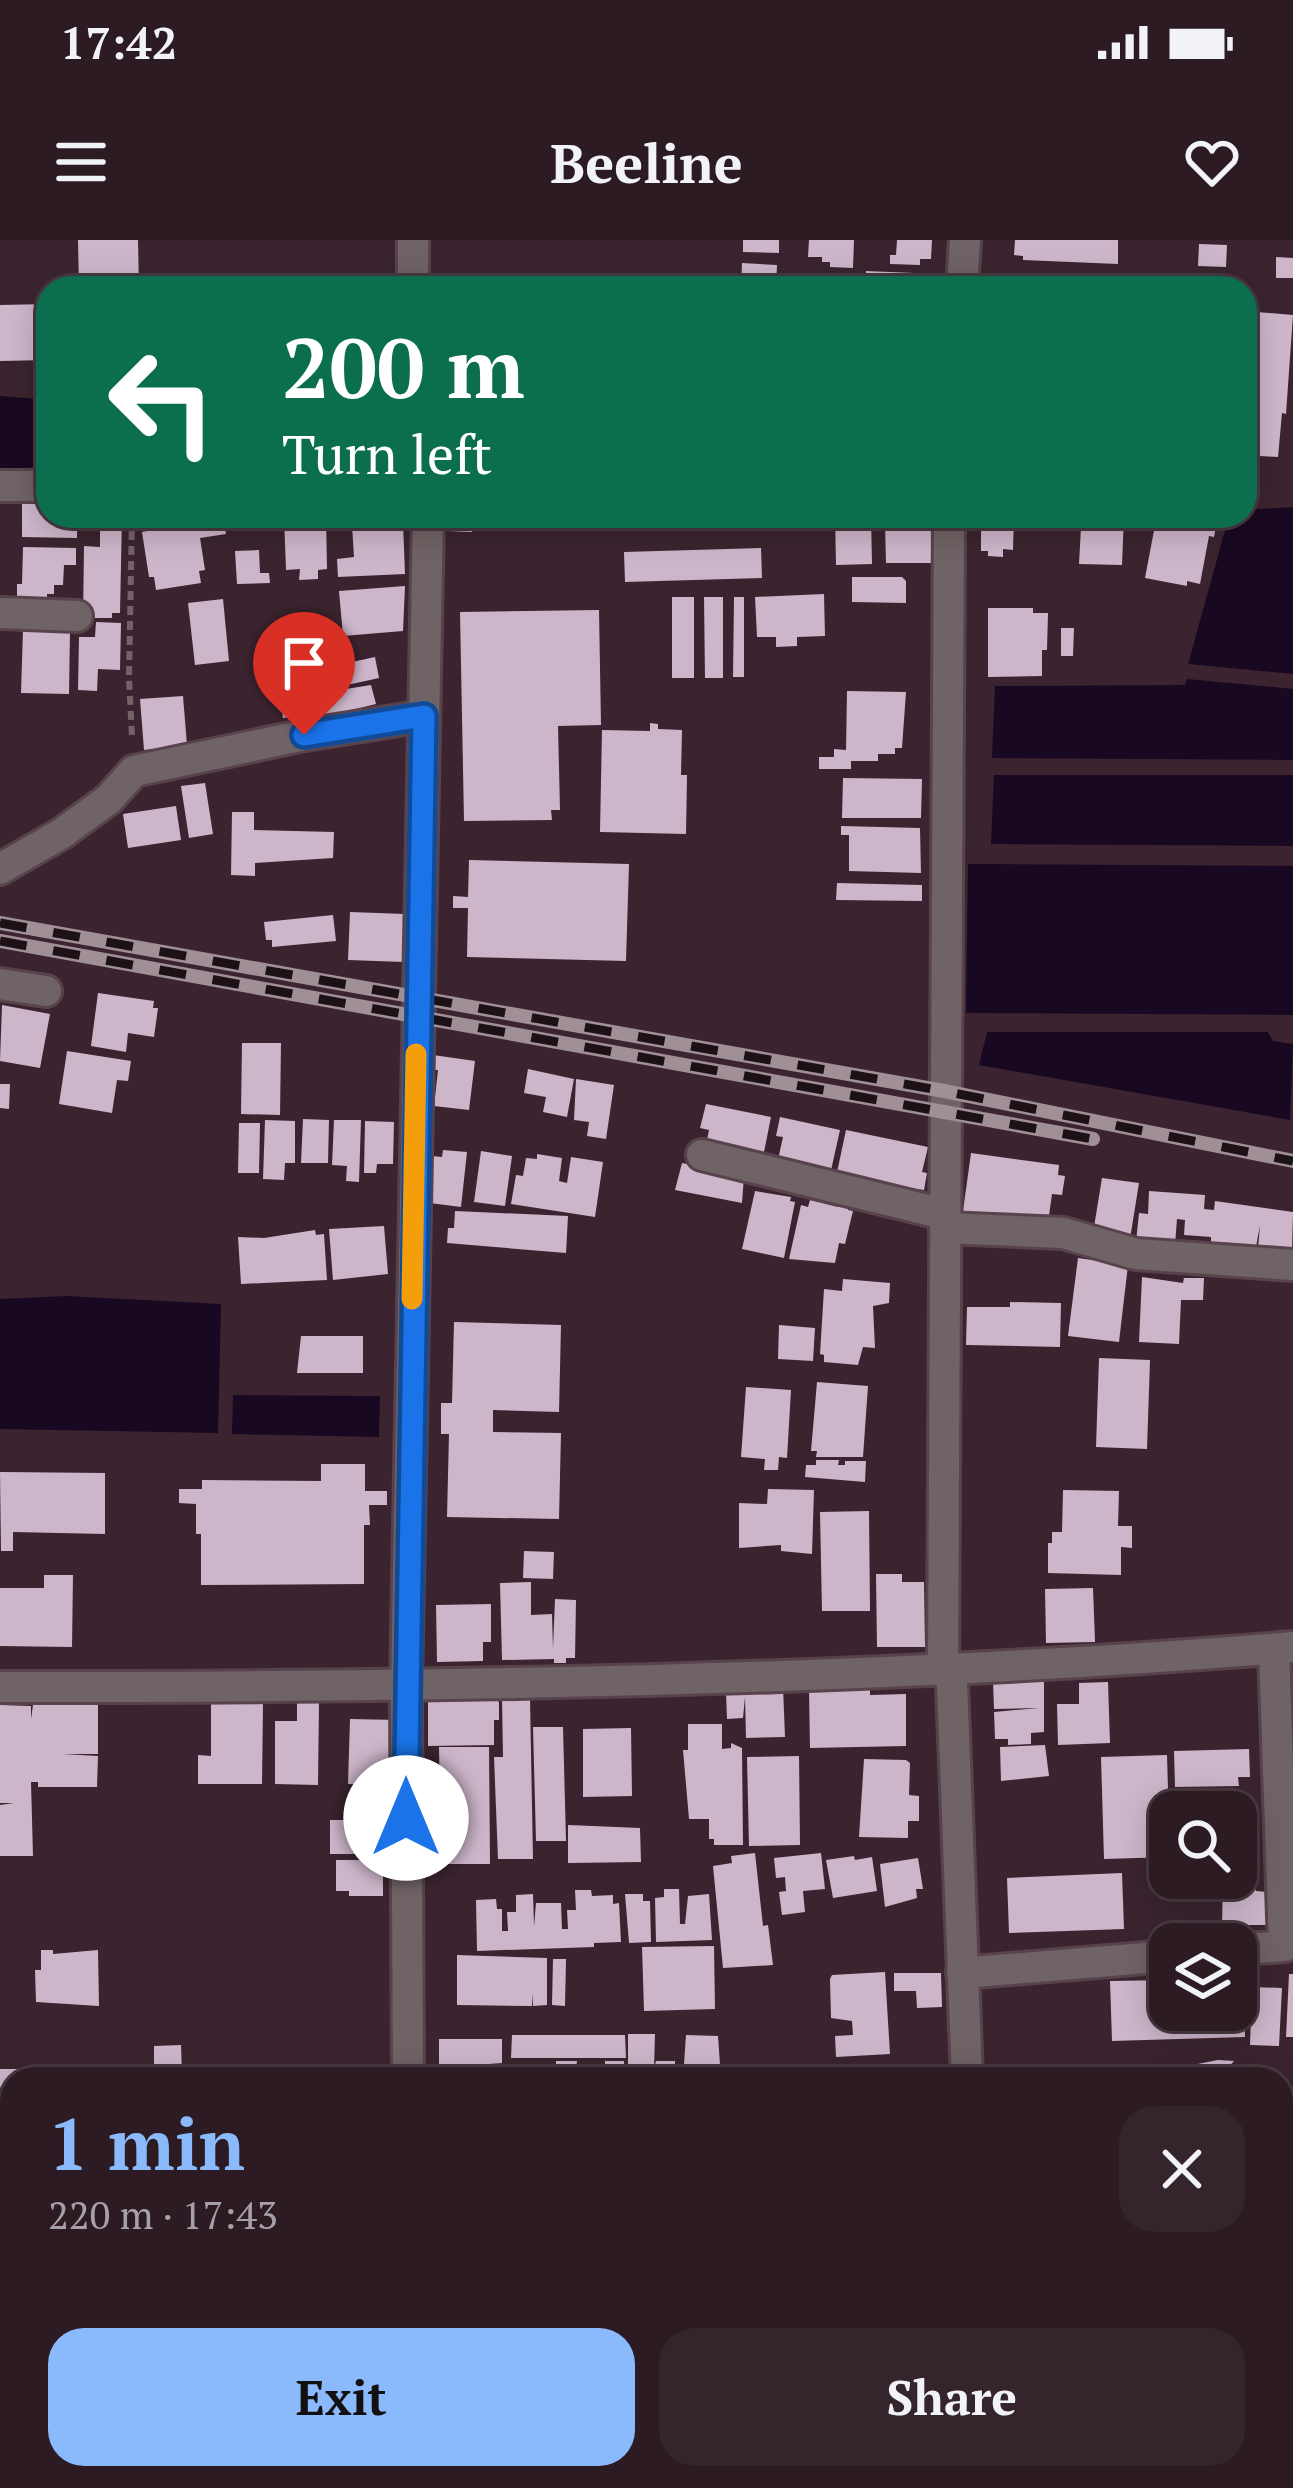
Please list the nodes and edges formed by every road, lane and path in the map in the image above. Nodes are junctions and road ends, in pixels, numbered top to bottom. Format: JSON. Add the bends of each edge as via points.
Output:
{"nodes":[{"id":1,"x":412,"y":240,"type":"edge"},
{"id":2,"x":965,"y":240,"type":"edge"},
{"id":3,"x":413,"y":276,"type":"edge"},
{"id":4,"x":963,"y":276,"type":"edge"},
{"id":5,"x":36,"y":486,"type":"edge"},
{"id":6,"x":0,"y":487,"type":"edge"},
{"id":7,"x":132,"y":528,"type":"edge"},
{"id":8,"x":428,"y":528,"type":"edge"},
{"id":9,"x":949,"y":528,"type":"edge"},
{"id":10,"x":0,"y":613,"type":"edge"},
{"id":11,"x":76,"y":616,"type":"dead end"},
{"id":12,"x":424,"y":716,"type":"junction"},
{"id":13,"x":134,"y":771,"type":"junction"},
{"id":14,"x":0,"y":868,"type":"edge"},
{"id":15,"x":0,"y":983,"type":"edge"},
{"id":16,"x":46,"y":992,"type":"dead end"},
{"id":17,"x":702,"y":1155,"type":"dead end"},
{"id":18,"x":945,"y":1221,"type":"junction"},
{"id":19,"x":1293,"y":1264,"type":"edge"},
{"id":20,"x":1283,"y":1648,"type":"edge"},
{"id":21,"x":943,"y":1667,"type":"junction"},
{"id":22,"x":0,"y":1687,"type":"edge"},
{"id":23,"x":406,"y":1687,"type":"junction"},
{"id":24,"x":1257,"y":1948,"type":"edge"},
{"id":25,"x":1149,"y":1958,"type":"edge"},
{"id":26,"x":962,"y":1973,"type":"junction"},
{"id":27,"x":408,"y":2067,"type":"edge"},
{"id":28,"x":966,"y":2067,"type":"edge"}],
"edges":[{"from":1,"to":3,"type":"street"},
{"from":2,"to":4,"type":"street"},
{"from":5,"to":6,"type":"street"},
{"from":7,"to":13,"type":"path"},
{"from":8,"to":12,"type":"street"},
{"from":9,"to":18,"type":"street"},
{"from":10,"to":11,"type":"street"},
{"from":12,"to":13,"type":"street"},
{"from":12,"to":23,"type":"street"},
{"from":13,"to":14,"type":"street","via":[[109,800]]},
{"from":15,"to":16,"type":"street"},
{"from":17,"to":18,"type":"street"},
{"from":18,"to":19,"type":"street","via":[[1063,1233],[1136,1254]]},
{"from":18,"to":21,"type":"street"},
{"from":20,"to":21,"type":"street"},
{"from":20,"to":24,"type":"street","via":[[1284,1946]]},
{"from":21,"to":23,"type":"street"},
{"from":21,"to":26,"type":"street","via":[[952,1683]]},
{"from":22,"to":23,"type":"street"},
{"from":23,"to":27,"type":"street"},
{"from":25,"to":26,"type":"street"},
{"from":26,"to":28,"type":"street"}]}
